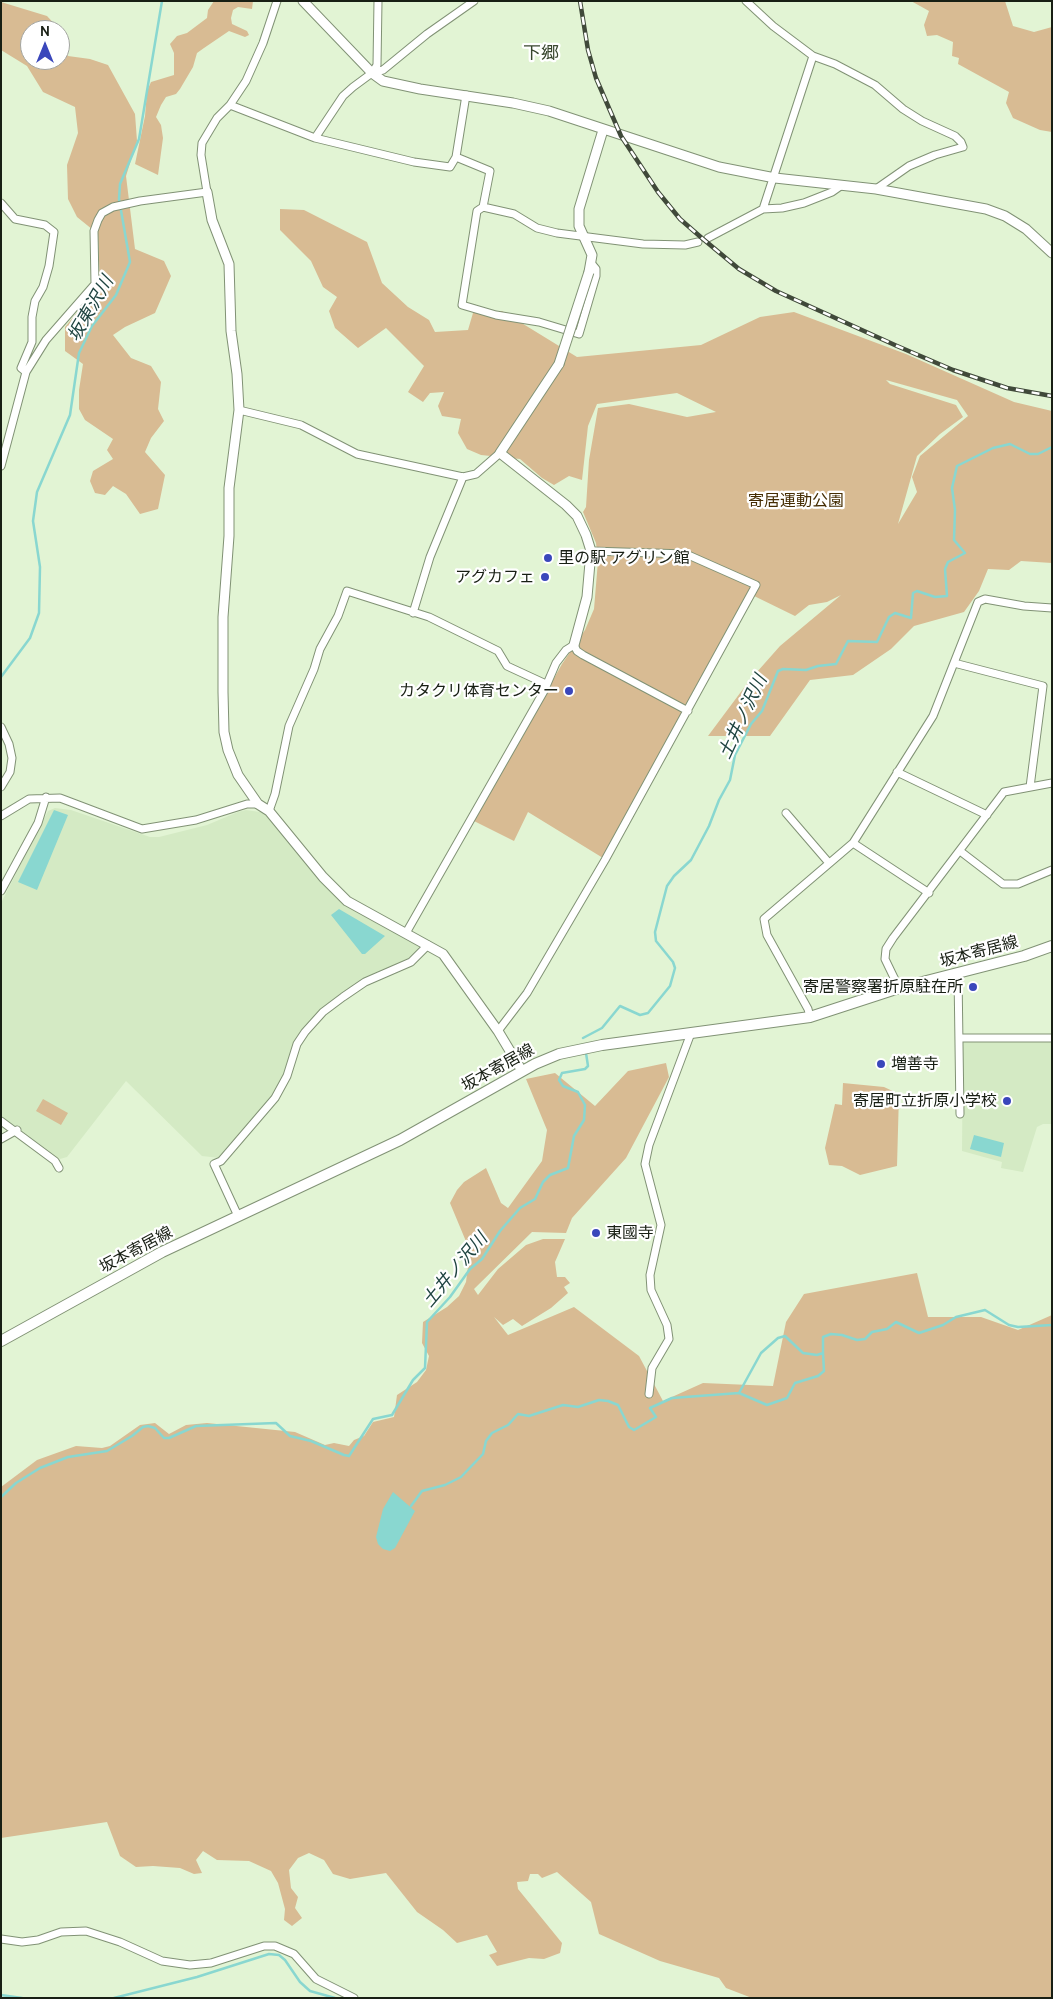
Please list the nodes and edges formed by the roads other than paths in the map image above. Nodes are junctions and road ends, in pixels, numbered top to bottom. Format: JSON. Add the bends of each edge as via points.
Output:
{"nodes":[{"id":1,"x":277,"y":1,"type":"edge"},
{"id":2,"x":303,"y":1,"type":"edge"},
{"id":3,"x":378,"y":1,"type":"edge"},
{"id":4,"x":474,"y":1,"type":"edge"},
{"id":5,"x":746,"y":1,"type":"edge"},
{"id":6,"x":813,"y":56,"type":"junction"},
{"id":7,"x":372,"y":74,"type":"junction"},
{"id":8,"x":466,"y":95,"type":"junction"},
{"id":9,"x":230,"y":105,"type":"junction"},
{"id":10,"x":603,"y":130,"type":"junction"},
{"id":11,"x":315,"y":138,"type":"junction"},
{"id":12,"x":456,"y":157,"type":"junction"},
{"id":13,"x":775,"y":178,"type":"junction"},
{"id":14,"x":842,"y":185,"type":"junction"},
{"id":15,"x":876,"y":189,"type":"junction"},
{"id":16,"x":207,"y":192,"type":"junction"},
{"id":17,"x":1,"y":203,"type":"edge"},
{"id":18,"x":483,"y":207,"type":"junction"},
{"id":19,"x":763,"y":209,"type":"junction"},
{"id":20,"x":583,"y":235,"type":"junction"},
{"id":21,"x":708,"y":238,"type":"dead end"},
{"id":22,"x":698,"y":242,"type":"dead end"},
{"id":23,"x":1052,"y":253,"type":"edge"},
{"id":24,"x":590,"y":268,"type":"junction"},
{"id":25,"x":26,"y":372,"type":"junction"},
{"id":26,"x":239,"y":410,"type":"junction"},
{"id":27,"x":500,"y":452,"type":"junction"},
{"id":28,"x":1,"y":466,"type":"edge"},
{"id":29,"x":463,"y":477,"type":"junction"},
{"id":30,"x":591,"y":551,"type":"junction"},
{"id":31,"x":1052,"y":608,"type":"edge"},
{"id":32,"x":413,"y":613,"type":"junction"},
{"id":33,"x":574,"y":645,"type":"junction"},
{"id":34,"x":954,"y":663,"type":"junction"},
{"id":35,"x":546,"y":684,"type":"junction"},
{"id":36,"x":688,"y":710,"type":"junction"},
{"id":37,"x":1,"y":727,"type":"edge"},
{"id":38,"x":897,"y":772,"type":"junction"},
{"id":39,"x":1052,"y":784,"type":"edge"},
{"id":40,"x":1,"y":787,"type":"edge"},
{"id":41,"x":1030,"y":788,"type":"junction"},
{"id":42,"x":46,"y":797,"type":"junction"},
{"id":43,"x":258,"y":804,"type":"junction"},
{"id":44,"x":269,"y":811,"type":"junction"},
{"id":45,"x":786,"y":813,"type":"dead end"},
{"id":46,"x":987,"y":815,"type":"junction"},
{"id":47,"x":1,"y":816,"type":"edge"},
{"id":48,"x":853,"y":843,"type":"junction"},
{"id":49,"x":960,"y":851,"type":"junction"},
{"id":50,"x":829,"y":863,"type":"junction"},
{"id":51,"x":1052,"y":870,"type":"edge"},
{"id":52,"x":1,"y":891,"type":"edge"},
{"id":53,"x":929,"y":893,"type":"junction"},
{"id":54,"x":406,"y":933,"type":"junction"},
{"id":55,"x":428,"y":945,"type":"junction"},
{"id":56,"x":1052,"y":946,"type":"edge"},
{"id":57,"x":958,"y":974,"type":"junction"},
{"id":58,"x":899,"y":988,"type":"junction"},
{"id":59,"x":810,"y":1017,"type":"junction"},
{"id":60,"x":498,"y":1031,"type":"junction"},
{"id":61,"x":691,"y":1033,"type":"junction"},
{"id":62,"x":959,"y":1038,"type":"junction"},
{"id":63,"x":1052,"y":1038,"type":"edge"},
{"id":64,"x":522,"y":1071,"type":"junction"},
{"id":65,"x":960,"y":1114,"type":"dead end"},
{"id":66,"x":1,"y":1121,"type":"edge"},
{"id":67,"x":17,"y":1130,"type":"junction"},
{"id":68,"x":1,"y":1139,"type":"edge"},
{"id":69,"x":59,"y":1168,"type":"dead end"},
{"id":70,"x":238,"y":1216,"type":"junction"},
{"id":71,"x":1,"y":1341,"type":"edge"},
{"id":72,"x":649,"y":1394,"type":"dead end"},
{"id":73,"x":1,"y":1939,"type":"edge"},
{"id":74,"x":354,"y":1998,"type":"edge"}],
"edges":[{"from":1,"to":9,"type":"street","via":[[246,81]]},
{"from":2,"to":7,"type":"street"},
{"from":3,"to":7,"type":"street","via":[[377,65]]},
{"from":4,"to":7,"type":"street","via":[[382,70]]},
{"from":5,"to":6,"type":"street"},
{"from":6,"to":13,"type":"street"},
{"from":6,"to":15,"type":"street","via":[[875,85],[903,109],[961,142],[963,148],[909,166]]},
{"from":7,"to":8,"type":"street","via":[[398,85]]},
{"from":7,"to":11,"type":"street","via":[[343,96]]},
{"from":8,"to":10,"type":"street","via":[[549,111]]},
{"from":8,"to":12,"type":"street"},
{"from":9,"to":11,"type":"street"},
{"from":9,"to":16,"type":"street","via":[[216,118],[202,143]]},
{"from":10,"to":13,"type":"street","via":[[719,167]]},
{"from":10,"to":20,"type":"street","via":[[579,209],[579,226]]},
{"from":11,"to":12,"type":"street","via":[[450,168]]},
{"from":12,"to":18,"type":"street","via":[[490,171]]},
{"from":13,"to":14,"type":"street"},
{"from":13,"to":19,"type":"street"},
{"from":14,"to":15,"type":"street"},
{"from":14,"to":19,"type":"street","via":[[804,203]]},
{"from":15,"to":23,"type":"street","via":[[986,209],[1026,229]]},
{"from":16,"to":25,"type":"street","via":[[140,201],[113,207],[102,214],[94,231],[95,284],[46,340]]},
{"from":16,"to":26,"type":"street","via":[[212,220],[229,264],[231,331]]},
{"from":17,"to":25,"type":"street","via":[[15,219],[45,225],[54,232],[49,266],[34,309],[32,342],[21,368]]},
{"from":18,"to":20,"type":"street","via":[[514,214],[537,228]]},
{"from":18,"to":24,"type":"street","via":[[477,211],[462,305],[579,334],[596,276],[596,269]]},
{"from":19,"to":21,"type":"street"},
{"from":20,"to":22,"type":"street","via":[[644,244],[685,245]]},
{"from":20,"to":24,"type":"street","via":[[592,255]]},
{"from":24,"to":27,"type":"street","bridge":true,"via":[[559,364]]},
{"from":25,"to":28,"type":"street"},
{"from":26,"to":29,"type":"street","via":[[301,425],[357,454]]},
{"from":26,"to":43,"type":"street","via":[[229,488],[223,617],[224,732],[238,775]]},
{"from":27,"to":29,"type":"street","via":[[476,474]]},
{"from":27,"to":30,"type":"street","via":[[577,516]]},
{"from":29,"to":32,"type":"street","via":[[430,557]]},
{"from":30,"to":33,"type":"street","via":[[586,608]]},
{"from":30,"to":36,"type":"street","via":[[686,554],[756,585]]},
{"from":31,"to":34,"type":"street","via":[[985,599],[978,602]]},
{"from":32,"to":35,"type":"street","via":[[429,617],[498,651],[508,666]]},
{"from":32,"to":44,"type":"street","via":[[347,591],[289,726],[276,794]]},
{"from":33,"to":35,"type":"street","via":[[556,662]]},
{"from":33,"to":36,"type":"street","via":[[583,656]]},
{"from":34,"to":38,"type":"street","via":[[933,716]]},
{"from":34,"to":41,"type":"street","via":[[1043,686]]},
{"from":35,"to":54,"type":"street"},
{"from":36,"to":60,"type":"street","via":[[527,993]]},
{"from":37,"to":40,"type":"street","via":[[12,758],[10,772]]},
{"from":38,"to":46,"type":"street"},
{"from":38,"to":48,"type":"street"},
{"from":39,"to":41,"type":"street"},
{"from":41,"to":46,"type":"street","via":[[1004,792]]},
{"from":42,"to":43,"type":"street","via":[[60,798],[142,829],[196,820],[247,804]]},
{"from":42,"to":47,"type":"street","via":[[29,799]]},
{"from":42,"to":52,"type":"street","via":[[38,823]]},
{"from":43,"to":44,"type":"street"},
{"from":44,"to":54,"type":"street","via":[[347,901]]},
{"from":45,"to":50,"type":"street"},
{"from":46,"to":49,"type":"street"},
{"from":48,"to":50,"type":"street"},
{"from":48,"to":53,"type":"street"},
{"from":49,"to":51,"type":"street","via":[[1003,884],[1018,884]]},
{"from":49,"to":53,"type":"street"},
{"from":50,"to":59,"type":"street","via":[[764,919],[767,935]]},
{"from":53,"to":58,"type":"street","via":[[886,949],[885,959]]},
{"from":54,"to":55,"type":"street"},
{"from":55,"to":60,"type":"street","via":[[443,954]]},
{"from":55,"to":70,"type":"street","via":[[411,962],[365,982],[342,997],[305,1032],[275,1098],[221,1161],[214,1164]]},
{"from":56,"to":57,"type":"main road","name":"坂本寄居線"},
{"from":57,"to":58,"type":"main road","name":"坂本寄居線"},
{"from":57,"to":62,"type":"street"},
{"from":58,"to":59,"type":"main road","name":"坂本寄居線"},
{"from":59,"to":61,"type":"main road","name":"坂本寄居線"},
{"from":60,"to":64,"type":"street"},
{"from":61,"to":64,"type":"main road","name":"坂本寄居線","via":[[568,1051]]},
{"from":61,"to":72,"type":"street","via":[[649,1145],[646,1164],[661,1225],[650,1276],[651,1290],[667,1325],[669,1340],[652,1368]]},
{"from":62,"to":63,"type":"street"},
{"from":62,"to":65,"type":"street"},
{"from":64,"to":70,"type":"main road","name":"坂本寄居線","via":[[400,1140]]},
{"from":66,"to":67,"type":"street"},
{"from":67,"to":68,"type":"street"},
{"from":67,"to":69,"type":"street","via":[[55,1161]]},
{"from":70,"to":71,"type":"main road","name":"坂本寄居線","via":[[162,1252]]},
{"from":73,"to":74,"type":"street","via":[[22,1942],[61,1932],[86,1931],[162,1961],[190,1965],[211,1963],[264,1946],[275,1946],[294,1954],[316,1979]]}]}
